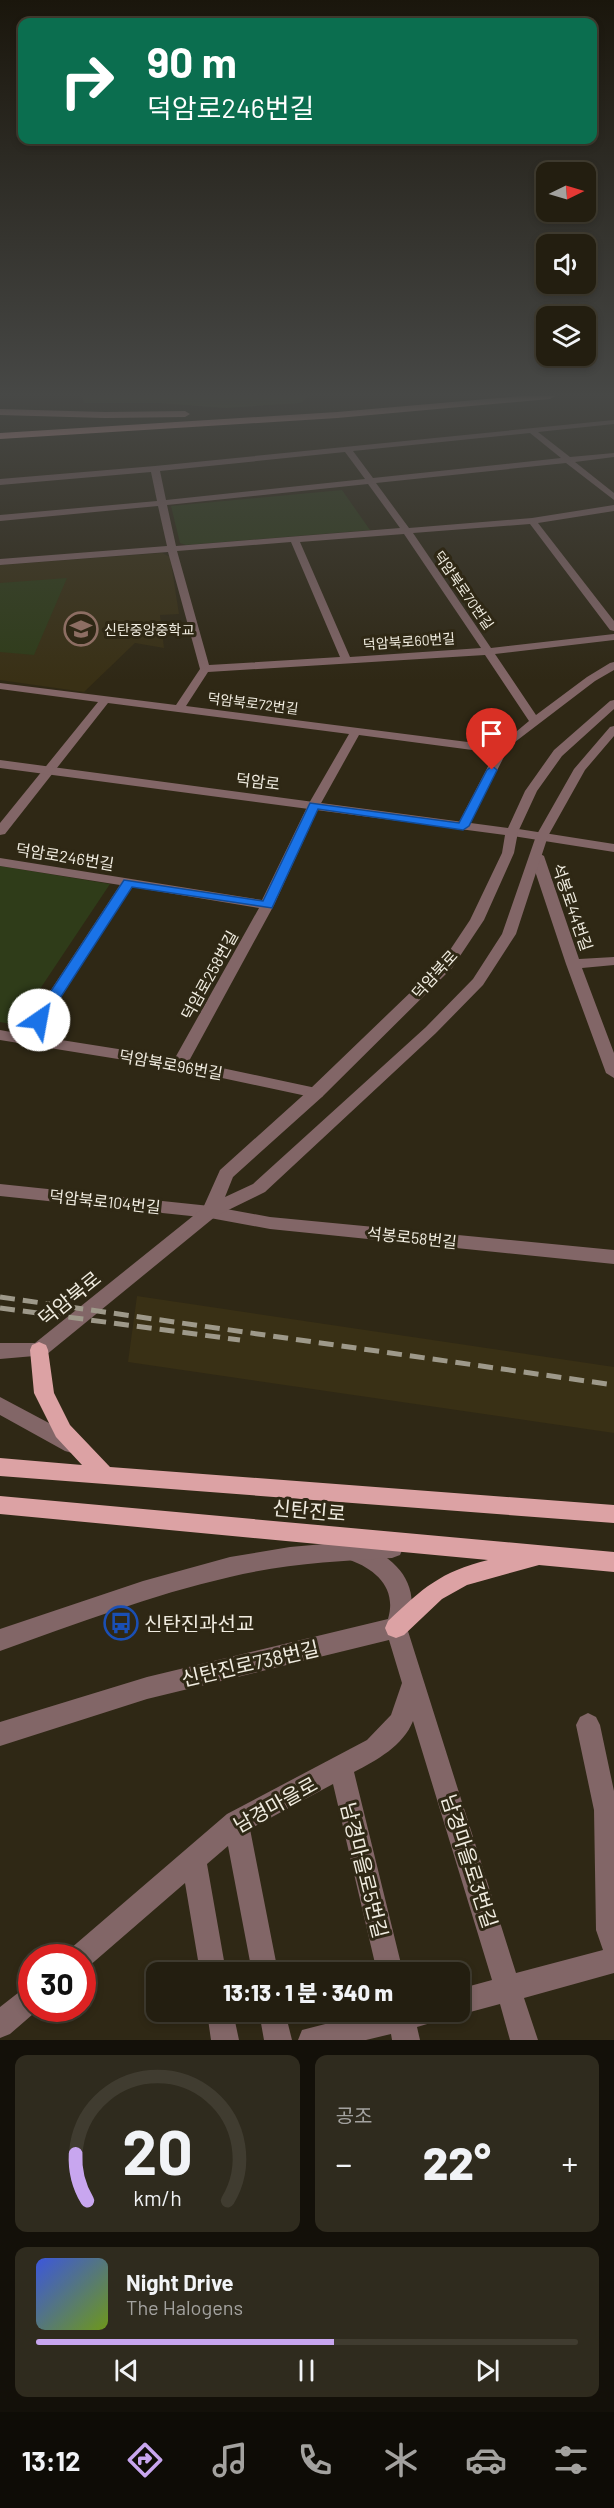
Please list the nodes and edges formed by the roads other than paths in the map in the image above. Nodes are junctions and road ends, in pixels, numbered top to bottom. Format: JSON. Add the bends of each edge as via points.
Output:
{"nodes":[{"id":1,"x":160,"y":491,"type":"edge"},
{"id":2,"x":279,"y":491,"type":"edge"},
{"id":3,"x":376,"y":491,"type":"edge"},
{"id":4,"x":163,"y":503,"type":"junction"},
{"id":5,"x":614,"y":508,"type":"edge"},
{"id":6,"x":0,"y":518,"type":"edge"},
{"id":7,"x":532,"y":521,"type":"junction"},
{"id":8,"x":407,"y":531,"type":"junction"},
{"id":9,"x":295,"y":540,"type":"junction"},
{"id":10,"x":172,"y":549,"type":"junction"},
{"id":11,"x":0,"y":562,"type":"edge"},
{"id":12,"x":614,"y":628,"type":"edge"},
{"id":13,"x":614,"y":637,"type":"edge"},
{"id":14,"x":490,"y":651,"type":"junction"},
{"id":15,"x":347,"y":661,"type":"junction"},
{"id":16,"x":614,"y":665,"type":"edge"},
{"id":17,"x":205,"y":669,"type":"junction"},
{"id":18,"x":0,"y":686,"type":"edge"},
{"id":19,"x":105,"y":700,"type":"junction"},
{"id":20,"x":614,"y":703,"type":"edge"},
{"id":21,"x":179,"y":709,"type":"junction"},
{"id":22,"x":534,"y":720,"type":"junction"},
{"id":23,"x":614,"y":729,"type":"edge"},
{"id":24,"x":356,"y":731,"type":"junction"},
{"id":25,"x":502,"y":750,"type":"junction"},
{"id":26,"x":0,"y":764,"type":"edge"},
{"id":27,"x":48,"y":770,"type":"junction"},
{"id":28,"x":314,"y":805,"type":"junction"},
{"id":29,"x":463,"y":826,"type":"junction"},
{"id":30,"x":0,"y":831,"type":"edge"},
{"id":31,"x":512,"y":832,"type":"junction"},
{"id":32,"x":542,"y":836,"type":"junction"},
{"id":33,"x":614,"y":848,"type":"edge"},
{"id":34,"x":537,"y":856,"type":"junction"},
{"id":35,"x":0,"y":862,"type":"edge"},
{"id":36,"x":128,"y":883,"type":"junction"},
{"id":37,"x":267,"y":905,"type":"junction"},
{"id":38,"x":614,"y":961,"type":"edge"},
{"id":39,"x":573,"y":964,"type":"junction"},
{"id":40,"x":0,"y":1035,"type":"edge"},
{"id":41,"x":26,"y":1039,"type":"junction"},
{"id":42,"x":180,"y":1064,"type":"junction"},
{"id":43,"x":613,"y":1069,"type":"edge"},
{"id":44,"x":316,"y":1093,"type":"junction"},
{"id":45,"x":0,"y":1190,"type":"edge"},
{"id":46,"x":210,"y":1212,"type":"junction"},
{"id":47,"x":614,"y":1257,"type":"edge"},
{"id":48,"x":39,"y":1350,"type":"junction"},
{"id":49,"x":0,"y":1351,"type":"edge"},
{"id":50,"x":0,"y":1405,"type":"edge"},
{"id":51,"x":80,"y":1449,"type":"junction"},
{"id":52,"x":0,"y":1467,"type":"edge"},
{"id":53,"x":106,"y":1476,"type":"junction"},
{"id":54,"x":0,"y":1505,"type":"edge"},
{"id":55,"x":614,"y":1514,"type":"edge"},
{"id":56,"x":435,"y":1547,"type":"junction"},
{"id":57,"x":347,"y":1550,"type":"junction"},
{"id":58,"x":543,"y":1556,"type":"junction"},
{"id":59,"x":614,"y":1562,"type":"edge"},
{"id":60,"x":396,"y":1628,"type":"junction"},
{"id":61,"x":0,"y":1640,"type":"edge"},
{"id":62,"x":413,"y":1683,"type":"junction"},
{"id":63,"x":588,"y":1725,"type":"dead end"},
{"id":64,"x":0,"y":1734,"type":"edge"},
{"id":65,"x":341,"y":1768,"type":"junction"},
{"id":66,"x":236,"y":1823,"type":"junction"},
{"id":67,"x":194,"y":1861,"type":"junction"},
{"id":68,"x":96,"y":1944,"type":"edge"},
{"id":69,"x":614,"y":1946,"type":"edge"},
{"id":70,"x":614,"y":1960,"type":"edge"},
{"id":71,"x":211,"y":1962,"type":"edge"},
{"id":72,"x":263,"y":1962,"type":"edge"},
{"id":73,"x":388,"y":1962,"type":"edge"},
{"id":74,"x":510,"y":1988,"type":"junction"},
{"id":75,"x":470,"y":1999,"type":"edge"},
{"id":76,"x":18,"y":2009,"type":"edge"},
{"id":77,"x":222,"y":2022,"type":"edge"},
{"id":78,"x":274,"y":2022,"type":"edge"},
{"id":79,"x":398,"y":2022,"type":"edge"},
{"id":80,"x":0,"y":2024,"type":"edge"},
{"id":81,"x":225,"y":2040,"type":"edge"},
{"id":82,"x":278,"y":2040,"type":"edge"},
{"id":83,"x":312,"y":2040,"type":"edge"},
{"id":84,"x":525,"y":2040,"type":"edge"}],
"edges":[{"from":1,"to":4,"type":"street"},
{"from":2,"to":4,"type":"street"},
{"from":3,"to":8,"type":"street","name":"덕암북로70번길"},
{"from":4,"to":6,"type":"street"},
{"from":4,"to":10,"type":"street"},
{"from":5,"to":7,"type":"street"},
{"from":7,"to":8,"type":"street"},
{"from":7,"to":12,"type":"street"},
{"from":8,"to":9,"type":"street"},
{"from":8,"to":14,"type":"street","name":"덕암북로70번길"},
{"from":9,"to":10,"type":"street"},
{"from":9,"to":15,"type":"street"},
{"from":10,"to":11,"type":"street"},
{"from":10,"to":17,"type":"street"},
{"from":13,"to":14,"type":"street","name":"덕암북로60번길"},
{"from":14,"to":15,"type":"street","name":"덕암북로60번길"},
{"from":14,"to":22,"type":"street","name":"덕암북로70번길"},
{"from":15,"to":17,"type":"street","name":"덕암북로60번길"},
{"from":16,"to":22,"type":"street"},
{"from":17,"to":21,"type":"street"},
{"from":18,"to":19,"type":"street","name":"덕암북로72번길"},
{"from":19,"to":21,"type":"street","name":"덕암북로72번길"},
{"from":19,"to":27,"type":"street","name":"덕암로246번길"},
{"from":20,"to":31,"type":"street","name":"덕암북로","via":[[558,753],[531,791]]},
{"from":21,"to":24,"type":"street","name":"덕암북로72번길"},
{"from":22,"to":25,"type":"street"},
{"from":23,"to":32,"type":"street","name":"덕암북로","via":[[580,769]]},
{"from":24,"to":25,"type":"street","name":"덕암북로72번길"},
{"from":24,"to":28,"type":"street","name":"덕암로258번길"},
{"from":25,"to":29,"type":"street"},
{"from":26,"to":27,"type":"street","name":"덕암로"},
{"from":27,"to":28,"type":"street","name":"덕암로"},
{"from":27,"to":30,"type":"street","name":"덕암로246번길"},
{"from":28,"to":29,"type":"street","name":"덕암로"},
{"from":28,"to":37,"type":"street","name":"덕암로258번길"},
{"from":29,"to":31,"type":"street","name":"덕암로"},
{"from":31,"to":32,"type":"street","name":"덕암로"},
{"from":31,"to":44,"type":"street","name":"덕암북로","via":[[508,853],[477,920],[447,965]]},
{"from":32,"to":33,"type":"street","name":"덕암로"},
{"from":32,"to":34,"type":"street","name":"덕암북로"},
{"from":34,"to":39,"type":"street","name":"석봉로44번길"},
{"from":34,"to":46,"type":"street","name":"덕암북로","via":[[508,934],[478,982],[259,1188]]},
{"from":35,"to":36,"type":"street","name":"덕암로246번길"},
{"from":36,"to":37,"type":"street","name":"덕암로246번길"},
{"from":36,"to":41,"type":"street"},
{"from":37,"to":42,"type":"street","name":"덕암로258번길"},
{"from":38,"to":39,"type":"street","name":"석봉로44번길"},
{"from":39,"to":43,"type":"street"},
{"from":40,"to":41,"type":"street","name":"덕암북로96번길"},
{"from":41,"to":42,"type":"street","name":"덕암북로96번길"},
{"from":42,"to":44,"type":"street","name":"덕암북로96번길"},
{"from":44,"to":46,"type":"street","name":"덕암북로","via":[[226,1174]]},
{"from":45,"to":46,"type":"street","name":"덕암북로104번길"},
{"from":46,"to":47,"type":"street","name":"석봉로58번길","via":[[270,1223]]},
{"from":46,"to":48,"type":"street","name":"덕암북로"},
{"from":48,"to":49,"type":"street"},
{"from":48,"to":51,"type":"main road","via":[[44,1393],[63,1431]]},
{"from":50,"to":51,"type":"street"},
{"from":51,"to":53,"type":"main road"},
{"from":52,"to":53,"type":"main road","name":"신탄진로"},
{"from":53,"to":55,"type":"main road","name":"신탄진로"},
{"from":54,"to":56,"type":"main road","name":"신탄진로"},
{"from":56,"to":57,"type":"street"},
{"from":56,"to":58,"type":"main road","name":"신탄진로"},
{"from":57,"to":60,"type":"street","via":[[370,1556],[392,1574],[403,1603]]},
{"from":57,"to":61,"type":"street","via":[[229,1568],[123,1598]]},
{"from":58,"to":59,"type":"main road","name":"신탄진로"},
{"from":58,"to":60,"type":"main road","via":[[462,1576],[434,1592]]},
{"from":60,"to":62,"type":"street"},
{"from":60,"to":64,"type":"street","name":"신탄진로738번길","via":[[162,1683]]},
{"from":62,"to":65,"type":"street","name":"남경마을로","via":[[401,1722],[375,1748]]},
{"from":62,"to":74,"type":"street","name":"남경마을로3번길"},
{"from":63,"to":69,"type":"street","via":[[606,1810],[609,1930]]},
{"from":65,"to":66,"type":"street","name":"남경마을로"},
{"from":65,"to":73,"type":"street","name":"남경마을로5번길"},
{"from":66,"to":67,"type":"street","name":"남경마을로"},
{"from":66,"to":72,"type":"street"},
{"from":67,"to":68,"type":"street","name":"남경마을로"},
{"from":67,"to":71,"type":"street"},
{"from":70,"to":74,"type":"street"},
{"from":74,"to":75,"type":"street"},
{"from":74,"to":84,"type":"street","name":"남경마을로3번길"},
{"from":76,"to":80,"type":"street"},
{"from":77,"to":81,"type":"street"},
{"from":78,"to":82,"type":"street"},
{"from":79,"to":83,"type":"street"}]}
